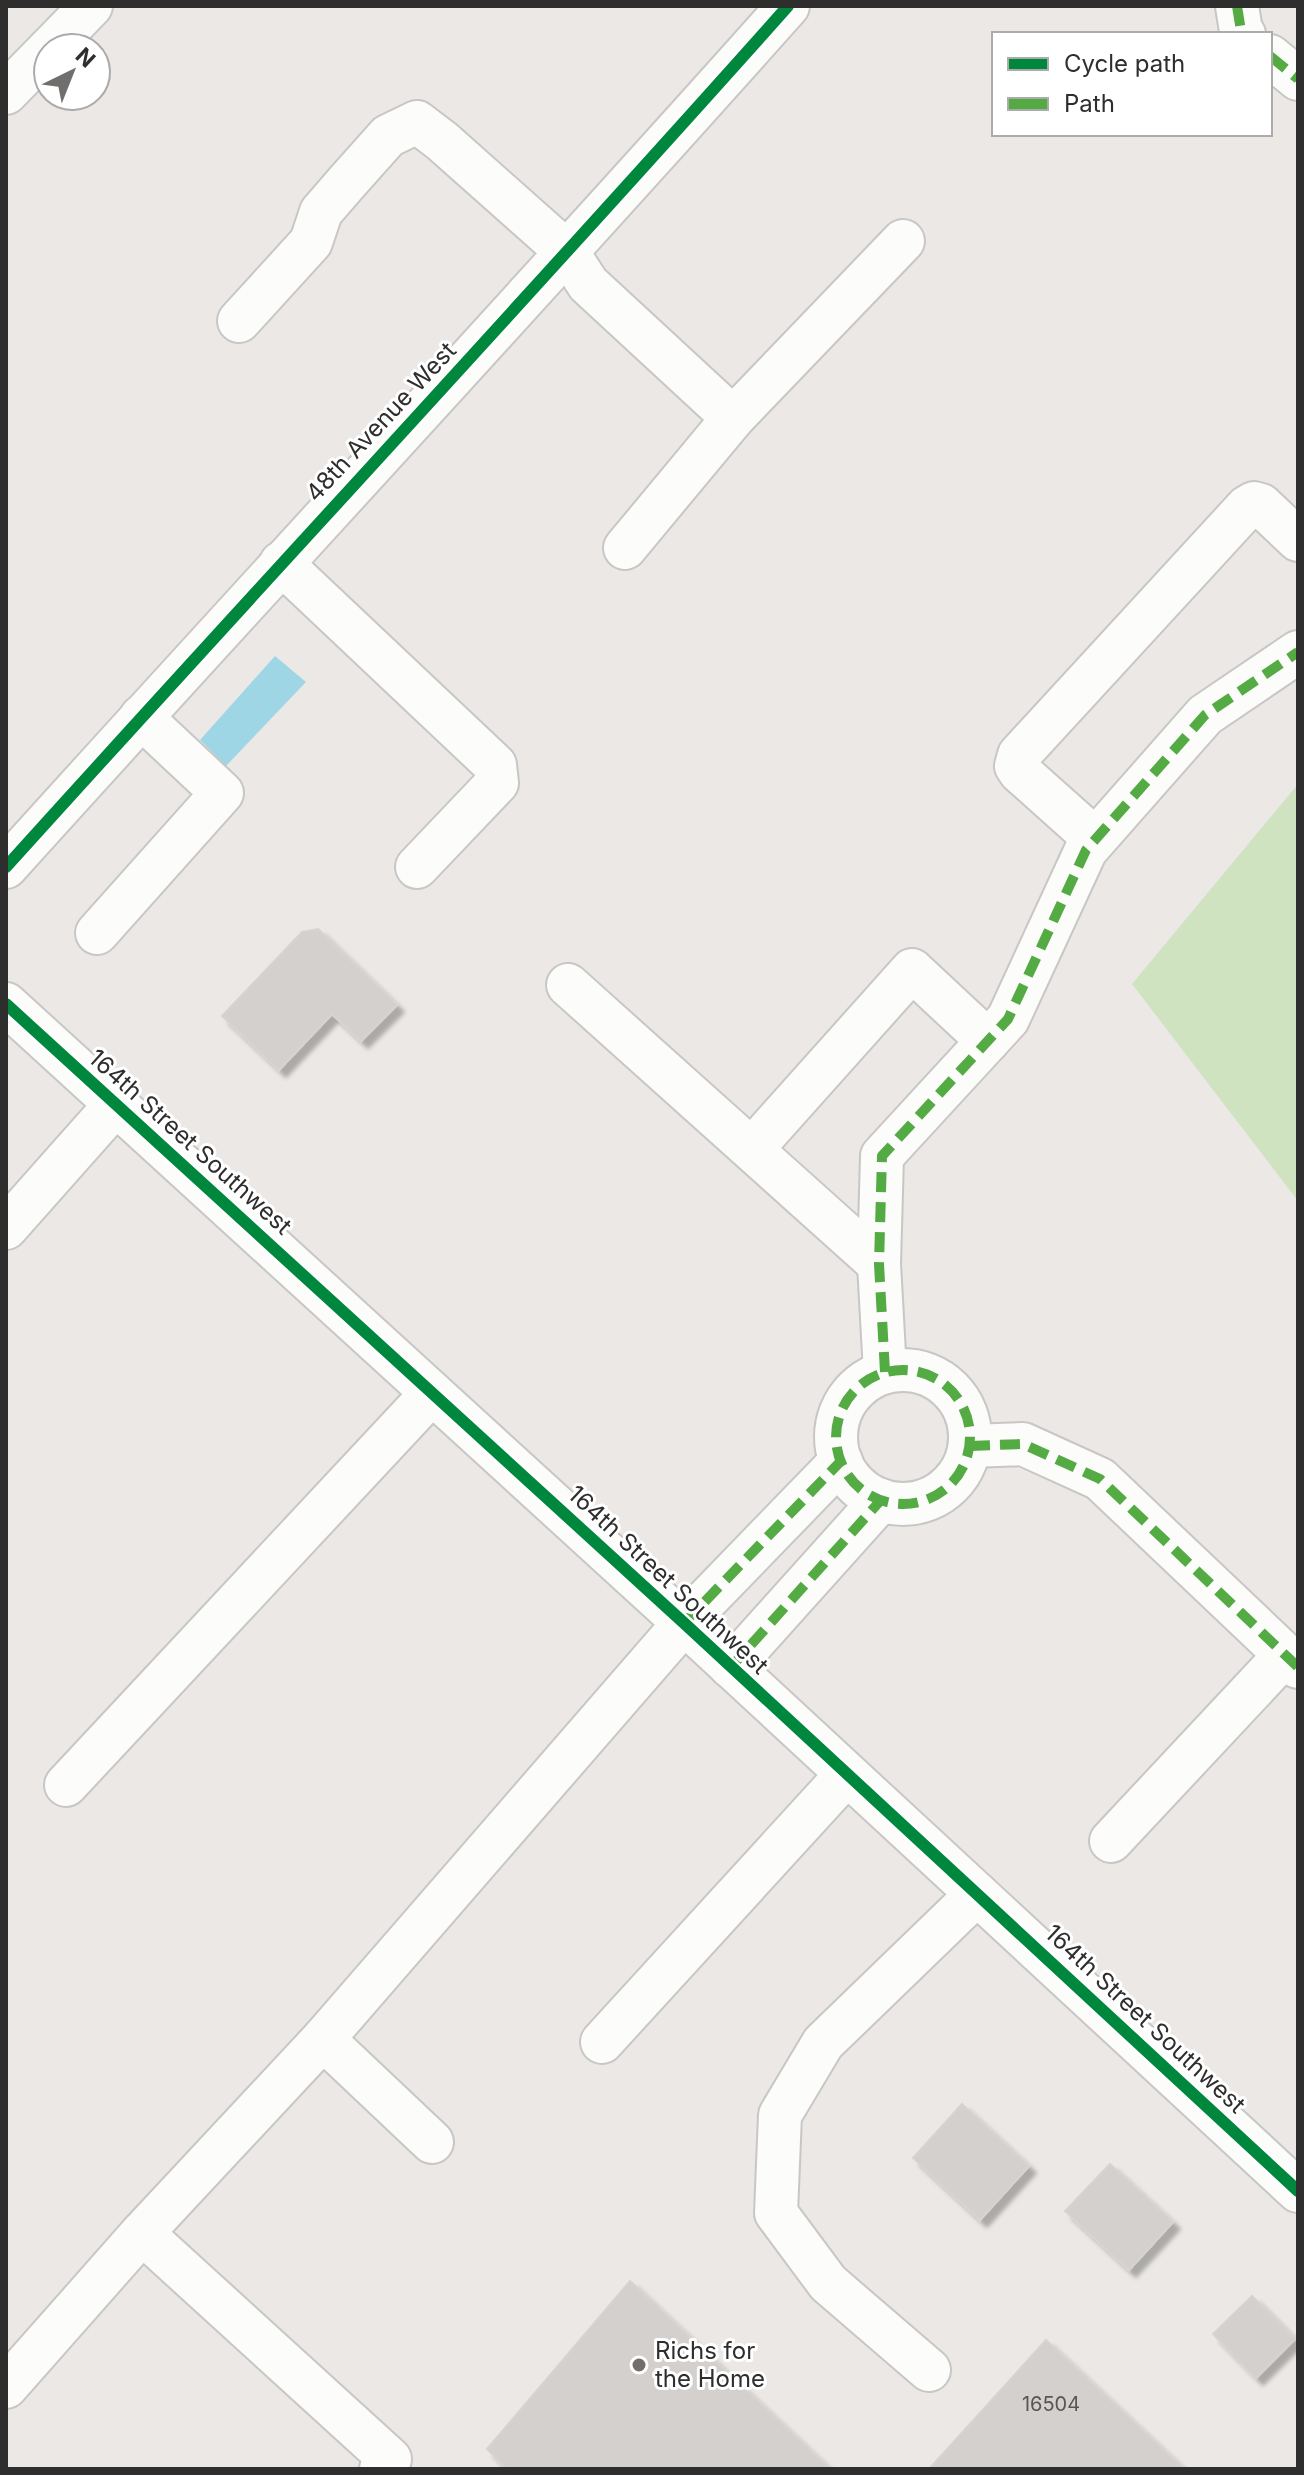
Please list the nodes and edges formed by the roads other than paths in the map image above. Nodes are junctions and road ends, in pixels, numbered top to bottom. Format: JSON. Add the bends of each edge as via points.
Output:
{"nodes":[{"id":1,"x":91,"y":6,"type":"edge"},
{"id":2,"x":788,"y":6,"type":"edge"},
{"id":3,"x":1237,"y":6,"type":"edge"},
{"id":4,"x":66,"y":32,"type":"edge"},
{"id":5,"x":1242,"y":32,"type":"edge"},
{"id":6,"x":1272,"y":58,"type":"edge"},
{"id":7,"x":32,"y":66,"type":"edge"},
{"id":8,"x":1298,"y":79,"type":"edge"},
{"id":9,"x":6,"y":93,"type":"edge"},
{"id":10,"x":903,"y":241,"type":"dead end"},
{"id":11,"x":568,"y":253,"type":"junction"},
{"id":12,"x":239,"y":321,"type":"dead end"},
{"id":13,"x":733,"y":418,"type":"junction"},
{"id":14,"x":1298,"y":540,"type":"edge"},
{"id":15,"x":625,"y":548,"type":"dead end"},
{"id":16,"x":281,"y":563,"type":"junction"},
{"id":17,"x":1298,"y":652,"type":"edge"},
{"id":18,"x":141,"y":717,"type":"junction"},
{"id":19,"x":1095,"y":839,"type":"junction"},
{"id":20,"x":6,"y":867,"type":"edge"},
{"id":21,"x":417,"y":867,"type":"dead end"},
{"id":22,"x":97,"y":933,"type":"dead end"},
{"id":23,"x":568,"y":985,"type":"dead end"},
{"id":24,"x":6,"y":1004,"type":"edge"},
{"id":25,"x":988,"y":1041,"type":"junction"},
{"id":26,"x":116,"y":1104,"type":"junction"},
{"id":27,"x":752,"y":1149,"type":"junction"},
{"id":28,"x":6,"y":1228,"type":"edge"},
{"id":29,"x":879,"y":1264,"type":"junction"},
{"id":30,"x":885,"y":1372,"type":"junction"},
{"id":31,"x":432,"y":1393,"type":"junction"},
{"id":32,"x":970,"y":1446,"type":"junction"},
{"id":33,"x":841,"y":1461,"type":"junction"},
{"id":34,"x":881,"y":1500,"type":"junction"},
{"id":35,"x":684,"y":1623,"type":"junction"},
{"id":36,"x":1292,"y":1661,"type":"edge"},
{"id":37,"x":731,"y":1667,"type":"junction"},
{"id":38,"x":847,"y":1774,"type":"junction"},
{"id":39,"x":66,"y":1785,"type":"dead end"},
{"id":40,"x":1111,"y":1841,"type":"dead end"},
{"id":41,"x":977,"y":1894,"type":"junction"},
{"id":42,"x":323,"y":2039,"type":"junction"},
{"id":43,"x":602,"y":2042,"type":"dead end"},
{"id":44,"x":432,"y":2142,"type":"dead end"},
{"id":45,"x":1298,"y":2191,"type":"edge"},
{"id":46,"x":142,"y":2233,"type":"junction"},
{"id":47,"x":929,"y":2370,"type":"dead end"},
{"id":48,"x":6,"y":2387,"type":"edge"},
{"id":49,"x":381,"y":2469,"type":"edge"}],
"edges":[{"from":1,"to":4,"type":"street"},
{"from":2,"to":11,"type":"street","name":"48th Avenue West"},
{"from":3,"to":5,"type":"street"},
{"from":6,"to":8,"type":"street"},
{"from":7,"to":9,"type":"street"},
{"from":10,"to":13,"type":"street"},
{"from":11,"to":12,"type":"street","via":[[417,122],[388,136],[321,212],[311,242]]},
{"from":11,"to":13,"type":"street","via":[[588,284]]},
{"from":11,"to":16,"type":"street","name":"48th Avenue West"},
{"from":13,"to":15,"type":"street"},
{"from":14,"to":19,"type":"street","via":[[1261,505],[1247,507],[1019,755],[1020,772]]},
{"from":16,"to":18,"type":"street","name":"48th Avenue West"},
{"from":16,"to":21,"type":"street","via":[[495,765],[497,783]]},
{"from":17,"to":19,"type":"street","via":[[1205,715]]},
{"from":18,"to":20,"type":"street","name":"48th Avenue West"},
{"from":18,"to":22,"type":"street","via":[[222,793]]},
{"from":19,"to":25,"type":"street","via":[[1008,1019]]},
{"from":23,"to":27,"type":"street"},
{"from":24,"to":26,"type":"street","name":"164th Street Southwest"},
{"from":25,"to":27,"type":"street","via":[[912,970]]},
{"from":25,"to":29,"type":"street","via":[[882,1156]]},
{"from":26,"to":28,"type":"street"},
{"from":26,"to":31,"type":"street","name":"164th Street Southwest"},
{"from":27,"to":29,"type":"street"},
{"from":29,"to":30,"type":"street"},
{"from":30,"to":32,"type":"street","via":[[929,1374],[947,1386],[961,1403]]},
{"from":30,"to":33,"type":"street","via":[[848,1397],[836,1439]]},
{"from":31,"to":35,"type":"street","name":"164th Street Southwest"},
{"from":31,"to":39,"type":"street"},
{"from":32,"to":34,"type":"street","via":[[964,1465],[938,1494],[920,1502]]},
{"from":32,"to":36,"type":"street","via":[[1023,1444],[1100,1479]]},
{"from":33,"to":34,"type":"street","via":[[850,1478]]},
{"from":33,"to":35,"type":"street"},
{"from":34,"to":37,"type":"street"},
{"from":35,"to":37,"type":"street","name":"164th Street Southwest"},
{"from":35,"to":42,"type":"street"},
{"from":36,"to":40,"type":"street"},
{"from":37,"to":38,"type":"street","name":"164th Street Southwest"},
{"from":38,"to":41,"type":"street","name":"164th Street Southwest"},
{"from":38,"to":43,"type":"street"},
{"from":41,"to":45,"type":"street","name":"164th Street Southwest"},
{"from":41,"to":47,"type":"street","via":[[823,2043],[780,2115],[776,2213],[828,2283]]},
{"from":42,"to":44,"type":"street"},
{"from":42,"to":46,"type":"street"},
{"from":46,"to":48,"type":"street"},
{"from":46,"to":49,"type":"street","via":[[390,2459]]}]}
